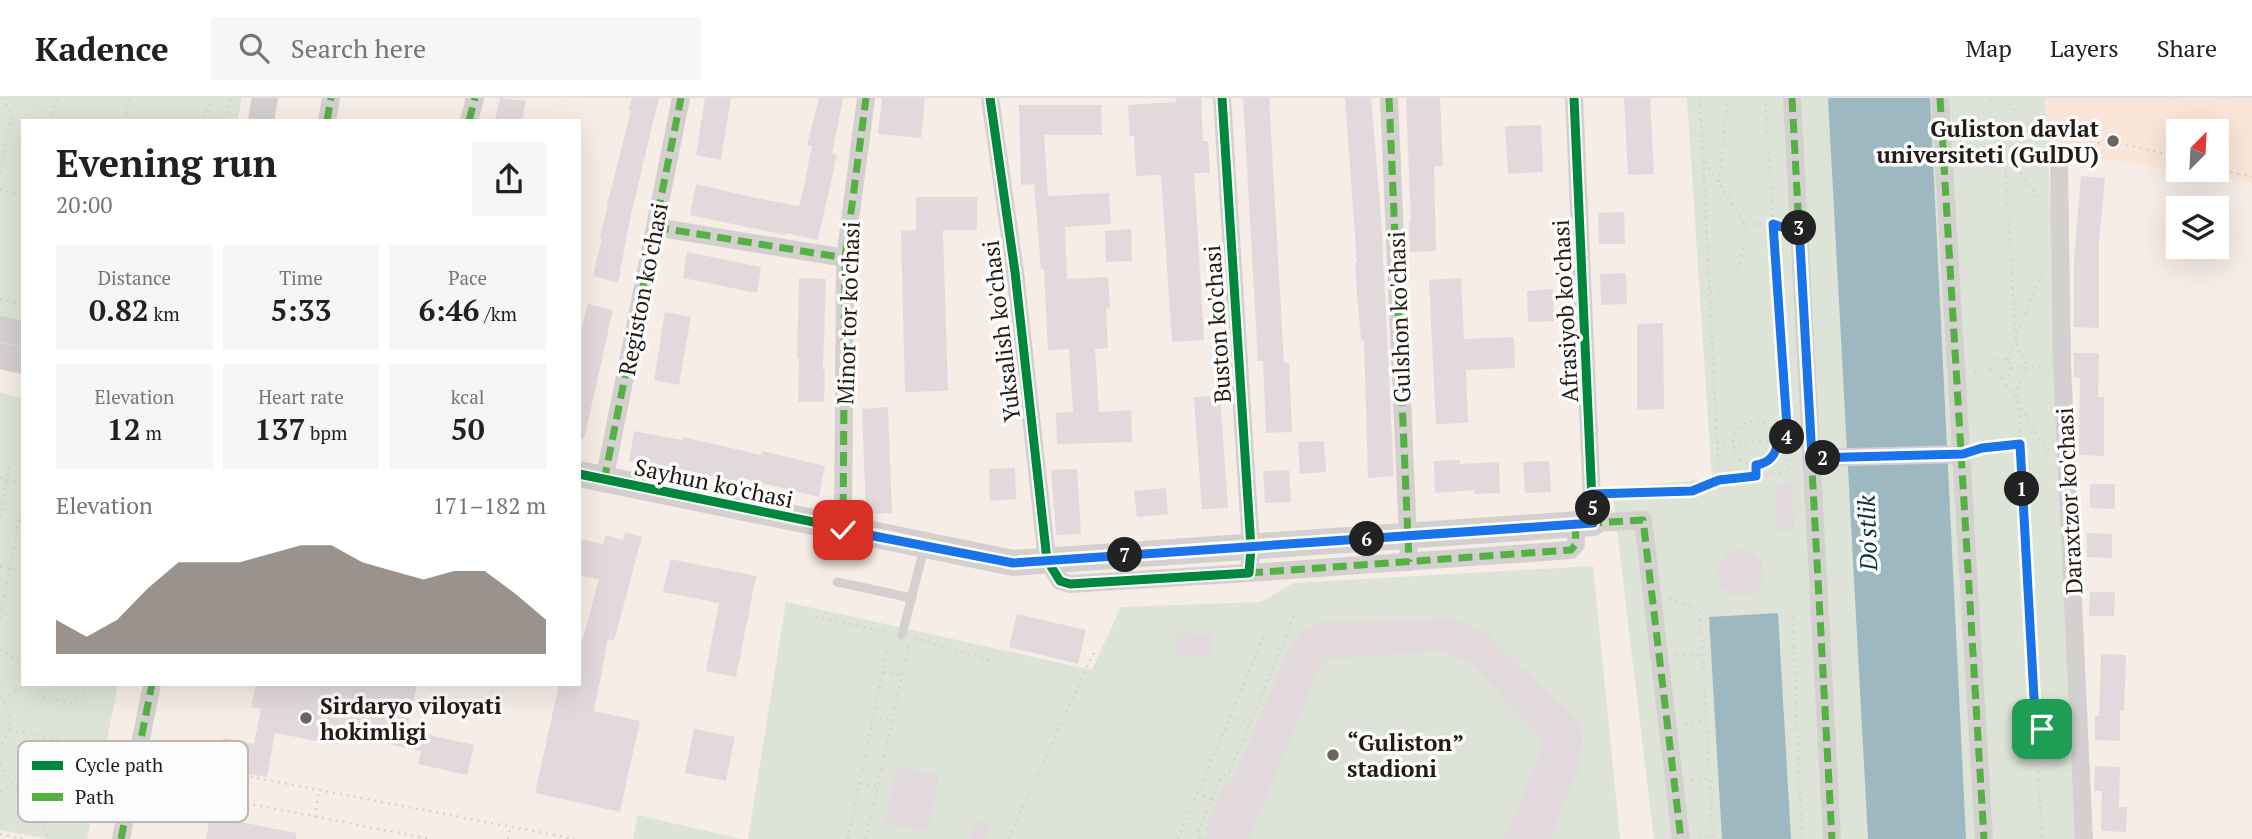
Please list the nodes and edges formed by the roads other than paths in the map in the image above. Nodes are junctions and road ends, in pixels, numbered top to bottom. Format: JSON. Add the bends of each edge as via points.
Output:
{"nodes":[{"id":1,"x":265,"y":98,"type":"edge"},
{"id":2,"x":331,"y":98,"type":"edge"},
{"id":3,"x":475,"y":98,"type":"edge"},
{"id":4,"x":681,"y":98,"type":"edge"},
{"id":5,"x":866,"y":98,"type":"edge"},
{"id":6,"x":990,"y":98,"type":"edge"},
{"id":7,"x":1222,"y":98,"type":"edge"},
{"id":8,"x":1389,"y":98,"type":"edge"},
{"id":9,"x":1574,"y":98,"type":"edge"},
{"id":10,"x":1792,"y":98,"type":"edge"},
{"id":11,"x":1940,"y":98,"type":"edge"},
{"id":12,"x":261,"y":119,"type":"edge"},
{"id":13,"x":327,"y":119,"type":"edge"},
{"id":14,"x":470,"y":119,"type":"edge"},
{"id":15,"x":2060,"y":163,"type":"road end"},
{"id":16,"x":655,"y":227,"type":"junction"},
{"id":17,"x":845,"y":258,"type":"junction"},
{"id":18,"x":0,"y":329,"type":"edge"},
{"id":19,"x":21,"y":334,"type":"edge"},
{"id":20,"x":0,"y":356,"type":"edge"},
{"id":21,"x":21,"y":361,"type":"edge"},
{"id":22,"x":1963,"y":454,"type":"junction"},
{"id":23,"x":1812,"y":458,"type":"junction"},
{"id":24,"x":592,"y":477,"type":"edge"},
{"id":25,"x":1584,"y":523,"type":"junction"},
{"id":26,"x":843,"y":530,"type":"junction"},
{"id":27,"x":1408,"y":536,"type":"junction"},
{"id":28,"x":924,"y":545,"type":"junction"},
{"id":29,"x":1047,"y":560,"type":"junction"},
{"id":30,"x":1250,"y":560,"type":"junction"},
{"id":31,"x":1409,"y":562,"type":"junction"},
{"id":32,"x":837,"y":582,"type":"dead end"},
{"id":33,"x":912,"y":598,"type":"junction"},
{"id":34,"x":906,"y":636,"type":"road end"},
{"id":35,"x":152,"y":686,"type":"edge"},
{"id":36,"x":141,"y":741,"type":"edge"},
{"id":37,"x":1681,"y":839,"type":"edge"},
{"id":38,"x":1832,"y":839,"type":"edge"},
{"id":39,"x":1984,"y":839,"type":"edge"},
{"id":40,"x":2084,"y":839,"type":"edge"}],
"edges":[{"from":1,"to":12,"type":"street"},
{"from":2,"to":13,"type":"street"},
{"from":3,"to":14,"type":"street"},
{"from":4,"to":16,"type":"street","name":"Registon ko'chasi"},
{"from":5,"to":17,"type":"street","name":"Minor tor ko'chasi"},
{"from":6,"to":29,"type":"street","name":"Yuksalish ko'chasi","via":[[1015,272]]},
{"from":7,"to":30,"type":"street","name":"Buston ko'chasi"},
{"from":8,"to":27,"type":"street","name":"Gulshon ko'chasi"},
{"from":9,"to":25,"type":"street","name":"Afrasiyob ko'chasi","via":[[1592,494]]},
{"from":10,"to":23,"type":"street"},
{"from":11,"to":22,"type":"street"},
{"from":15,"to":40,"type":"street","name":"Daraxtzor ko'chasi","via":[[2062,365]]},
{"from":16,"to":17,"type":"street"},
{"from":16,"to":24,"type":"street","name":"Registon ko'chasi"},
{"from":17,"to":26,"type":"street","name":"Minor tor ko'chasi"},
{"from":18,"to":19,"type":"street"},
{"from":20,"to":21,"type":"street"},
{"from":22,"to":23,"type":"street"},
{"from":22,"to":39,"type":"street"},
{"from":23,"to":38,"type":"street"},
{"from":24,"to":26,"type":"street","name":"Sayhun ko'chasi"},
{"from":25,"to":27,"type":"street","name":"Sayhun ko'chasi"},
{"from":25,"to":31,"type":"street","via":[[1571,550]]},
{"from":25,"to":37,"type":"street","via":[[1643,520]]},
{"from":26,"to":28,"type":"street","name":"Sayhun ko'chasi"},
{"from":27,"to":30,"type":"street","name":"Sayhun ko'chasi"},
{"from":27,"to":31,"type":"street","name":"Gulshon ko'chasi"},
{"from":28,"to":29,"type":"street","name":"Sayhun ko'chasi","via":[[1013,563]]},
{"from":28,"to":33,"type":"lane"},
{"from":29,"to":30,"type":"street","name":"Sayhun ko'chasi"},
{"from":30,"to":31,"type":"street"},
{"from":32,"to":33,"type":"lane"},
{"from":33,"to":34,"type":"lane"},
{"from":35,"to":36,"type":"street"}]}
